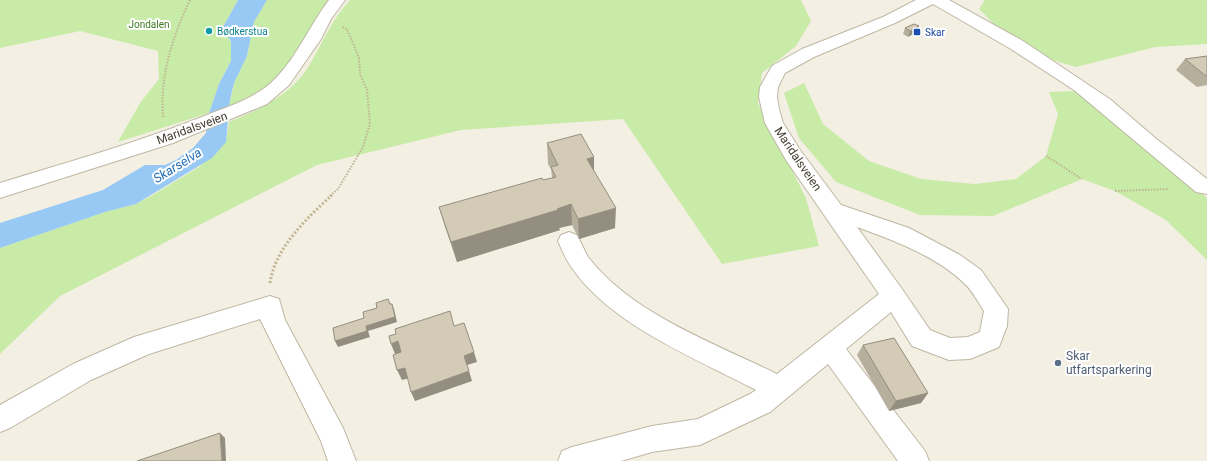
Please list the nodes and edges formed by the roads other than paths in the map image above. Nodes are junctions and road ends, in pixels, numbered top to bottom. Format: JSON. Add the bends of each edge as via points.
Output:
{"nodes":[{"id":1,"x":337,"y":0,"type":"edge"},
{"id":2,"x":928,"y":0,"type":"edge"},
{"id":3,"x":938,"y":0,"type":"edge"},
{"id":4,"x":1205,"y":187,"type":"edge"},
{"id":5,"x":0,"y":191,"type":"edge"},
{"id":6,"x":833,"y":211,"type":"junction"},
{"id":7,"x":569,"y":241,"type":"dead end"},
{"id":8,"x":894,"y":296,"type":"junction"},
{"id":9,"x":830,"y":347,"type":"junction"},
{"id":10,"x":779,"y":388,"type":"junction"},
{"id":11,"x":0,"y":420,"type":"edge"},
{"id":12,"x":342,"y":461,"type":"edge"},
{"id":13,"x":572,"y":461,"type":"edge"},
{"id":14,"x":915,"y":461,"type":"edge"}],
"edges":[{"from":1,"to":5,"type":"street","name":"Maridalsveien","via":[[283,81],[261,100],[166,138]]},
{"from":2,"to":6,"type":"street","name":"Maridalsveien","via":[[889,20],[787,64],[778,70],[770,87],[768,97],[774,123],[793,155]]},
{"from":3,"to":4,"type":"street","via":[[1017,45],[1086,90]]},
{"from":6,"to":8,"type":"street","name":"Maridalsveien"},
{"from":6,"to":8,"type":"street","name":"Maridalsveien","via":[[901,234],[952,261],[973,277],[996,309],[995,326],[990,339],[970,348],[949,349],[921,338]]},
{"from":7,"to":10,"type":"street","via":[[581,263],[596,280],[643,318]]},
{"from":8,"to":9,"type":"street"},
{"from":9,"to":10,"type":"street"},
{"from":9,"to":14,"type":"street"},
{"from":10,"to":13,"type":"street","via":[[760,403],[700,432],[652,439]]},
{"from":11,"to":12,"type":"street","via":[[82,372],[143,345],[270,306],[273,321],[334,437]]}]}
